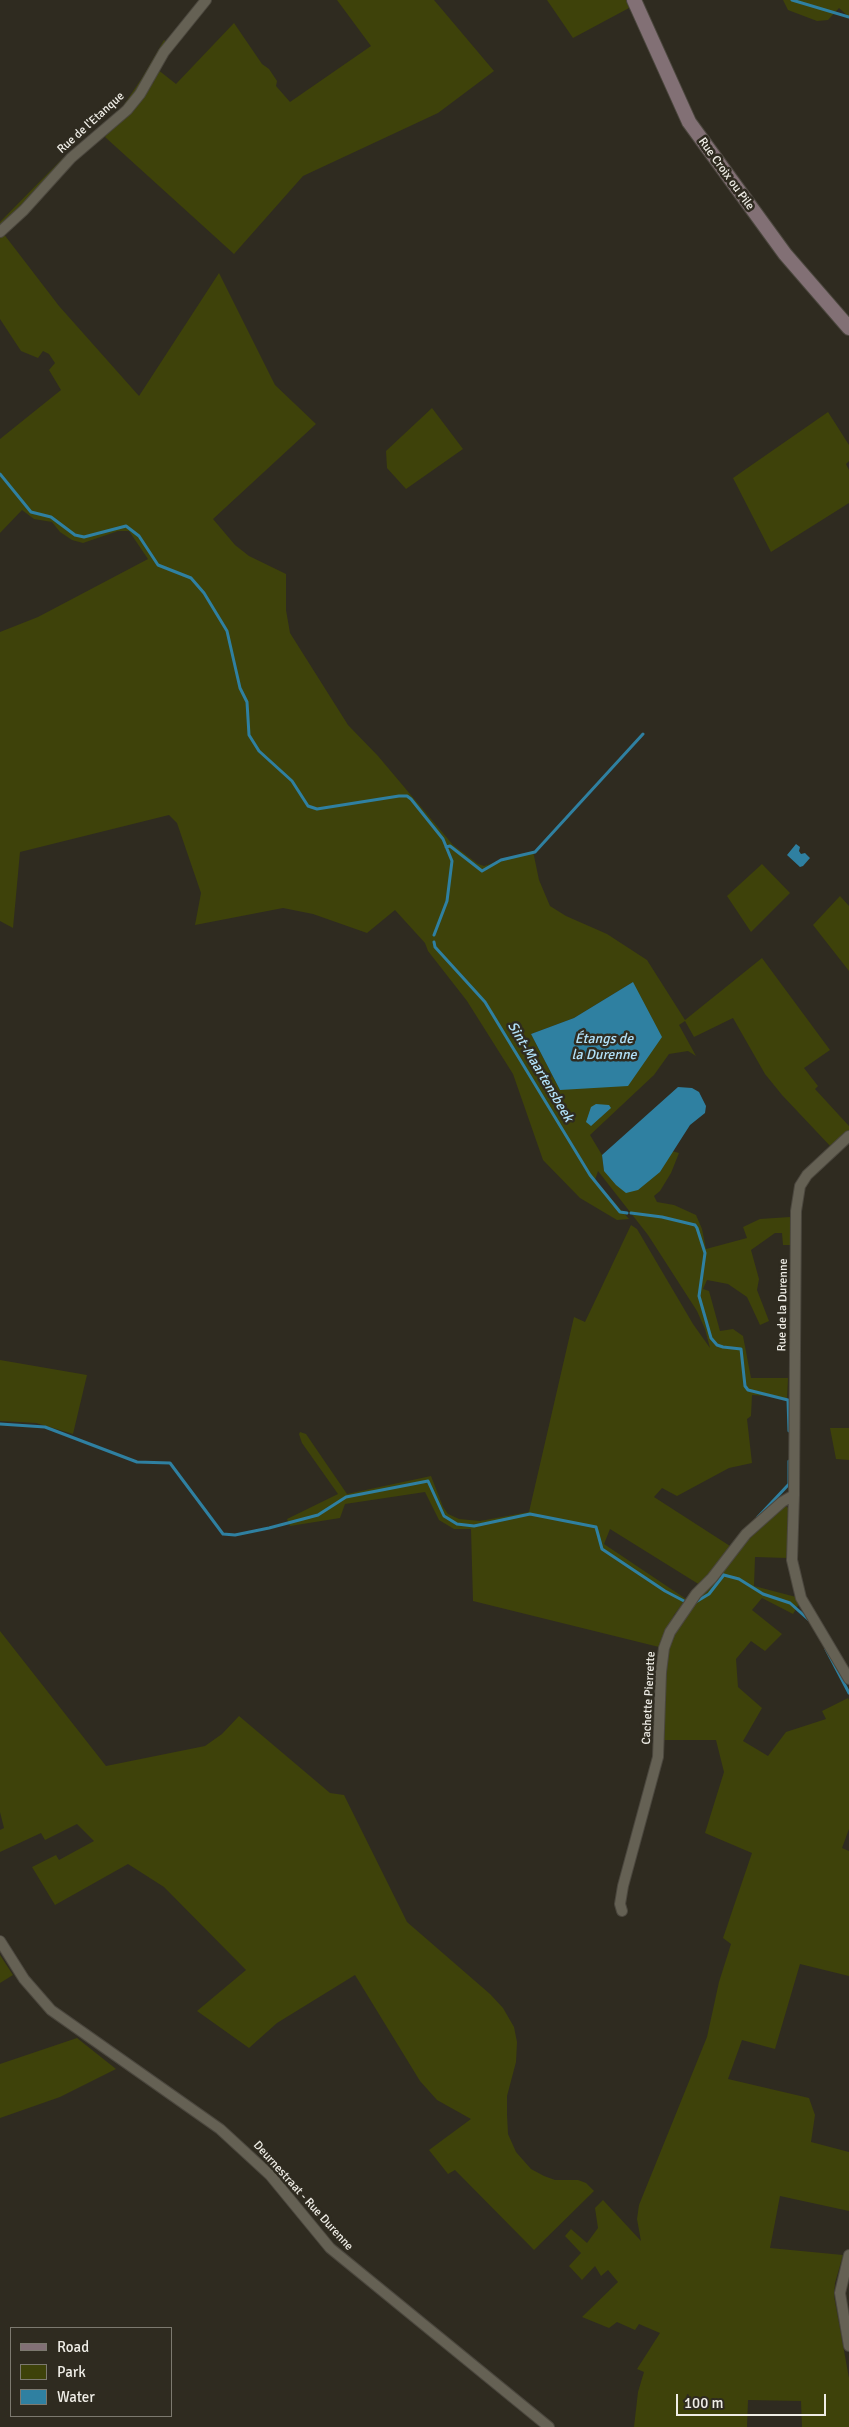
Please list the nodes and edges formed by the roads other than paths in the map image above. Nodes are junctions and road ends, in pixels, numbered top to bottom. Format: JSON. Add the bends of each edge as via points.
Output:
{"nodes":[{"id":1,"x":206,"y":0,"type":"edge"},
{"id":2,"x":634,"y":0,"type":"edge"},
{"id":3,"x":0,"y":232,"type":"edge"},
{"id":4,"x":849,"y":328,"type":"edge"},
{"id":5,"x":849,"y":1136,"type":"edge"},
{"id":6,"x":794,"y":1494,"type":"junction"},
{"id":7,"x":849,"y":1679,"type":"edge"},
{"id":8,"x":622,"y":1911,"type":"dead end"},
{"id":9,"x":0,"y":1941,"type":"edge"},
{"id":10,"x":849,"y":2255,"type":"edge"},
{"id":11,"x":849,"y":2346,"type":"edge"},
{"id":12,"x":549,"y":2427,"type":"edge"}],
"edges":[{"from":1,"to":3,"type":"street","name":"Rue de l'Etanque","via":[[164,52],[127,110],[71,158]]},
{"from":2,"to":4,"type":"street","name":"Rue Croix ou Pile","via":[[689,122],[785,254]]},
{"from":5,"to":6,"type":"street","name":"Rue de la Durenne","via":[[804,1180],[796,1211]]},
{"from":6,"to":7,"type":"street","name":"Rue de la Durenne","via":[[792,1560],[801,1598]]},
{"from":6,"to":8,"type":"street","name":"Cachette Pierrette","via":[[746,1534],[696,1594],[676,1622],[664,1648],[658,1757],[623,1886]]},
{"from":9,"to":12,"type":"street","name":"Deurnestraat - Rue Durenne","via":[[24,1979],[52,2010],[220,2129],[270,2175],[330,2248]]},
{"from":10,"to":11,"type":"street","via":[[840,2293]]}]}
